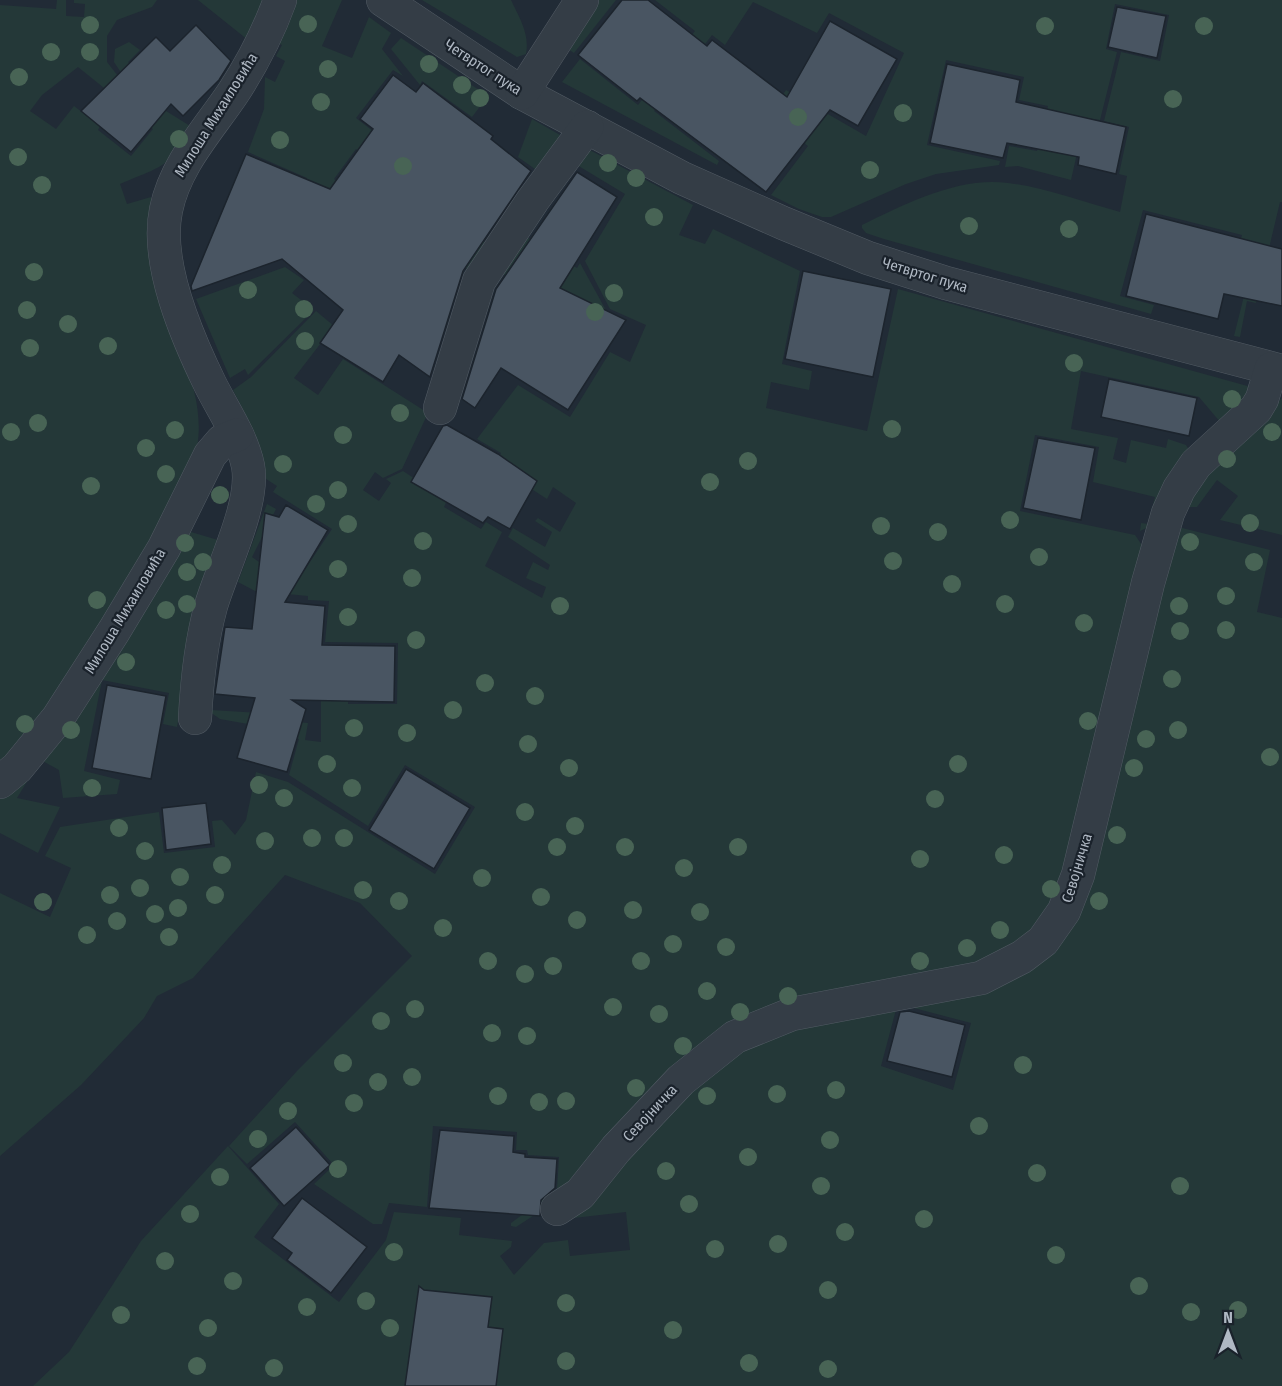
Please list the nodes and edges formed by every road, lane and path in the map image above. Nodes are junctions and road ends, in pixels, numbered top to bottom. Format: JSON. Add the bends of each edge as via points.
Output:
{"nodes":[{"id":1,"x":280,"y":0,"type":"edge"},
{"id":2,"x":383,"y":0,"type":"edge"},
{"id":3,"x":582,"y":0,"type":"edge"},
{"id":4,"x":522,"y":93,"type":"junction"},
{"id":5,"x":587,"y":127,"type":"junction"},
{"id":6,"x":1277,"y":370,"type":"edge"},
{"id":7,"x":440,"y":408,"type":"dead end"},
{"id":8,"x":237,"y":435,"type":"junction"},
{"id":9,"x":195,"y":718,"type":"dead end"},
{"id":10,"x":0,"y":782,"type":"edge"},
{"id":11,"x":557,"y":1209,"type":"dead end"}],
"edges":[{"from":1,"to":8,"type":"street","name":"Милоша Михаиловића","via":[[269,30],[235,91],[182,166],[171,188],[165,214],[165,258],[176,298],[209,382]]},
{"from":2,"to":4,"type":"street","name":"Четвртог пука"},
{"from":3,"to":4,"type":"street"},
{"from":4,"to":5,"type":"street","name":"Четвртог пука"},
{"from":5,"to":6,"type":"street","name":"Четвртог пука","via":[[682,178],[868,258],[946,283]]},
{"from":5,"to":7,"type":"street","via":[[479,281]]},
{"from":6,"to":11,"type":"street","name":"Севојничка","via":[[1256,409],[1196,465],[1168,513],[1078,875],[1064,911],[1044,941],[981,978],[792,1014],[735,1037],[681,1080],[580,1194]]},
{"from":8,"to":9,"type":"street","name":"Милоша Михаиловића","via":[[248,467],[248,495],[211,606],[198,673]]},
{"from":8,"to":10,"type":"street","name":"Милоша Михаиловића","via":[[222,441],[210,455],[164,548],[58,718]]}]}
